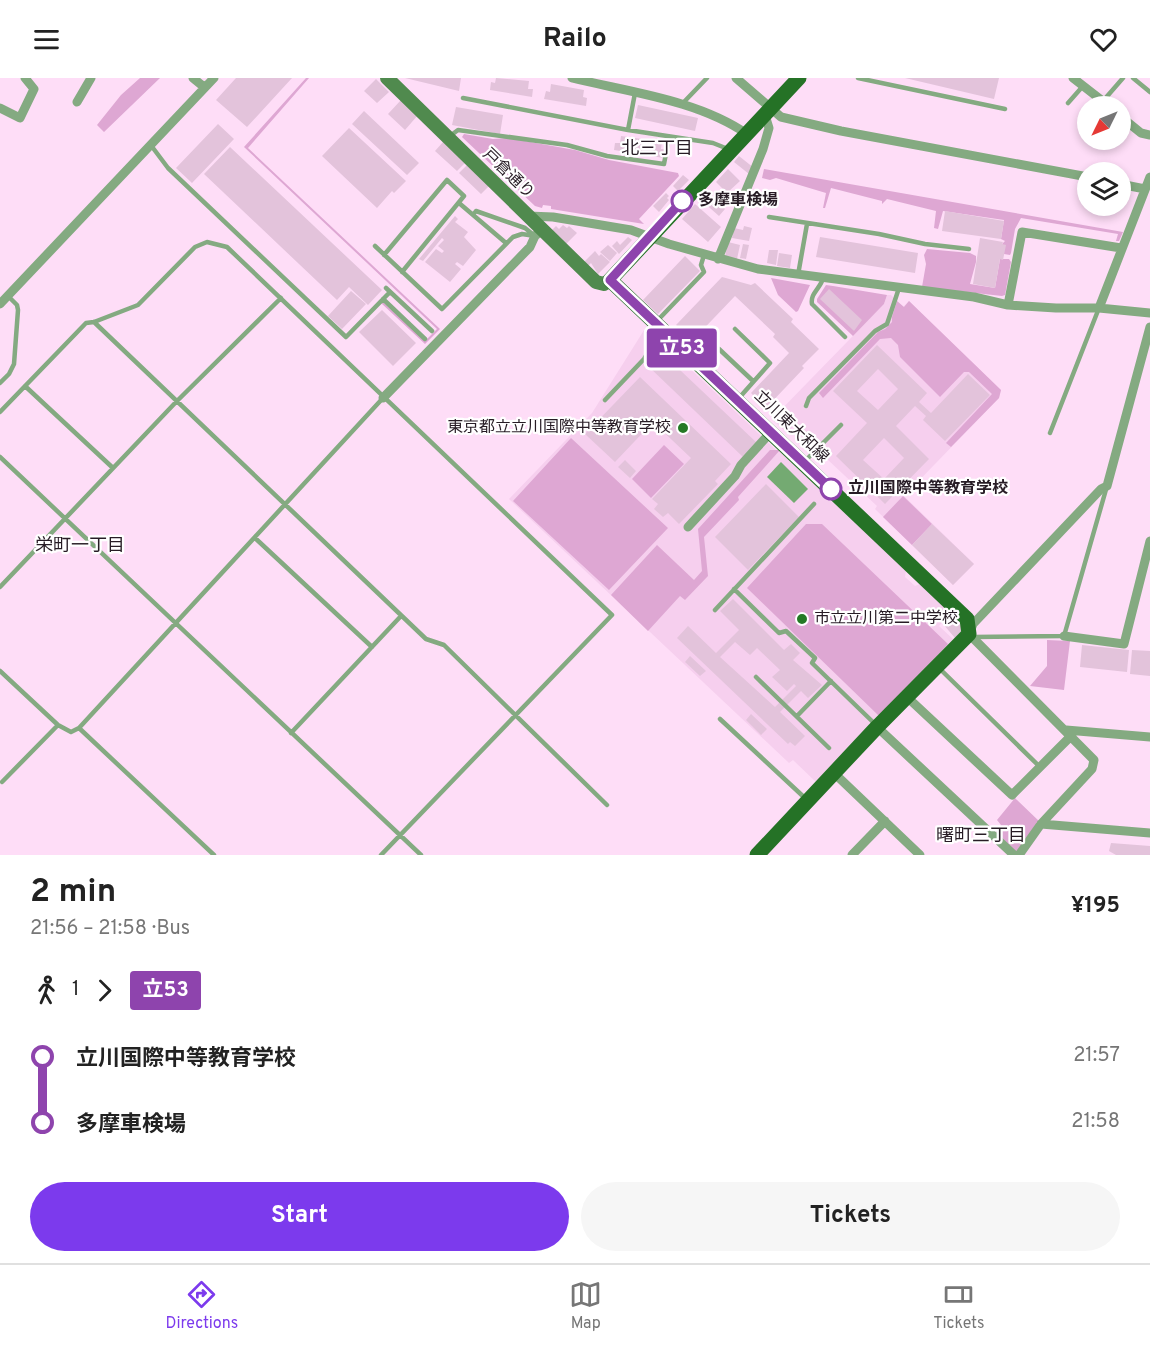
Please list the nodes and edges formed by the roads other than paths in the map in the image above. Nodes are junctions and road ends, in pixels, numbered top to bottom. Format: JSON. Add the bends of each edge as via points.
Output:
{"nodes":[{"id":1,"x":25,"y":78,"type":"edge"},
{"id":2,"x":91,"y":78,"type":"edge"},
{"id":3,"x":193,"y":78,"type":"edge"},
{"id":4,"x":214,"y":78,"type":"edge"},
{"id":5,"x":387,"y":78,"type":"edge"},
{"id":6,"x":572,"y":78,"type":"edge"},
{"id":7,"x":707,"y":78,"type":"edge"},
{"id":8,"x":736,"y":78,"type":"edge"},
{"id":9,"x":858,"y":78,"type":"edge"},
{"id":10,"x":1074,"y":78,"type":"edge"},
{"id":11,"x":1123,"y":78,"type":"edge"},
{"id":12,"x":1133,"y":78,"type":"edge"},
{"id":13,"x":796,"y":80,"type":"edge"},
{"id":14,"x":1083,"y":86,"type":"junction"},
{"id":15,"x":204,"y":87,"type":"junction"},
{"id":16,"x":1150,"y":92,"type":"edge"},
{"id":17,"x":634,"y":93,"type":"junction"},
{"id":18,"x":1095,"y":96,"type":"edge"},
{"id":19,"x":1111,"y":96,"type":"edge"},
{"id":20,"x":463,"y":98,"type":"dead end"},
{"id":21,"x":77,"y":102,"type":"dead end"},
{"id":22,"x":1068,"y":103,"type":"dead end"},
{"id":23,"x":682,"y":105,"type":"junction"},
{"id":24,"x":0,"y":108,"type":"edge"},
{"id":25,"x":1005,"y":109,"type":"dead end"},
{"id":26,"x":768,"y":112,"type":"junction"},
{"id":27,"x":1131,"y":125,"type":"edge"},
{"id":28,"x":628,"y":130,"type":"junction"},
{"id":29,"x":747,"y":134,"type":"junction"},
{"id":30,"x":1150,"y":135,"type":"edge"},
{"id":31,"x":447,"y":137,"type":"junction"},
{"id":32,"x":669,"y":137,"type":"junction"},
{"id":33,"x":150,"y":144,"type":"junction"},
{"id":34,"x":730,"y":150,"type":"junction"},
{"id":35,"x":1077,"y":175,"type":"edge"},
{"id":36,"x":1150,"y":177,"type":"edge"},
{"id":37,"x":1131,"y":186,"type":"edge"},
{"id":38,"x":1145,"y":189,"type":"junction"},
{"id":39,"x":459,"y":203,"type":"junction"},
{"id":40,"x":473,"y":215,"type":"junction"},
{"id":41,"x":528,"y":216,"type":"junction"},
{"id":42,"x":769,"y":217,"type":"dead end"},
{"id":43,"x":807,"y":224,"type":"junction"},
{"id":44,"x":538,"y":233,"type":"junction"},
{"id":45,"x":648,"y":238,"type":"junction"},
{"id":46,"x":507,"y":243,"type":"junction"},
{"id":47,"x":375,"y":246,"type":"dead end"},
{"id":48,"x":1121,"y":248,"type":"junction"},
{"id":49,"x":969,"y":249,"type":"dead end"},
{"id":50,"x":384,"y":255,"type":"junction"},
{"id":51,"x":704,"y":255,"type":"junction"},
{"id":52,"x":718,"y":259,"type":"junction"},
{"id":53,"x":402,"y":272,"type":"junction"},
{"id":54,"x":798,"y":275,"type":"junction"},
{"id":55,"x":823,"y":278,"type":"junction"},
{"id":56,"x":610,"y":280,"type":"junction"},
{"id":57,"x":899,"y":288,"type":"junction"},
{"id":58,"x":8,"y":296,"type":"junction"},
{"id":59,"x":281,"y":298,"type":"junction"},
{"id":60,"x":383,"y":299,"type":"junction"},
{"id":61,"x":0,"y":304,"type":"edge"},
{"id":62,"x":1008,"y":305,"type":"junction"},
{"id":63,"x":1099,"y":308,"type":"junction"},
{"id":64,"x":1150,"y":313,"type":"edge"},
{"id":65,"x":94,"y":322,"type":"junction"},
{"id":66,"x":659,"y":327,"type":"junction"},
{"id":67,"x":1150,"y":327,"type":"edge"},
{"id":68,"x":735,"y":329,"type":"dead end"},
{"id":69,"x":432,"y":332,"type":"dead end"},
{"id":70,"x":845,"y":337,"type":"dead end"},
{"id":71,"x":425,"y":339,"type":"dead end"},
{"id":72,"x":719,"y":349,"type":"dead end"},
{"id":73,"x":753,"y":381,"type":"junction"},
{"id":74,"x":0,"y":383,"type":"edge"},
{"id":75,"x":25,"y":386,"type":"junction"},
{"id":76,"x":383,"y":398,"type":"junction"},
{"id":77,"x":604,"y":400,"type":"dead end"},
{"id":78,"x":737,"y":400,"type":"junction"},
{"id":79,"x":176,"y":402,"type":"junction"},
{"id":80,"x":806,"y":406,"type":"dead end"},
{"id":81,"x":0,"y":412,"type":"edge"},
{"id":82,"x":841,"y":424,"type":"dead end"},
{"id":83,"x":771,"y":432,"type":"junction"},
{"id":84,"x":1050,"y":433,"type":"dead end"},
{"id":85,"x":0,"y":457,"type":"edge"},
{"id":86,"x":804,"y":463,"type":"junction"},
{"id":87,"x":114,"y":468,"type":"junction"},
{"id":88,"x":1107,"y":486,"type":"junction"},
{"id":89,"x":286,"y":503,"type":"junction"},
{"id":90,"x":814,"y":504,"type":"dead end"},
{"id":91,"x":66,"y":519,"type":"junction"},
{"id":92,"x":688,"y":527,"type":"dead end"},
{"id":93,"x":255,"y":538,"type":"junction"},
{"id":94,"x":1150,"y":542,"type":"edge"},
{"id":95,"x":0,"y":587,"type":"edge"},
{"id":96,"x":734,"y":589,"type":"junction"},
{"id":97,"x":715,"y":610,"type":"dead end"},
{"id":98,"x":401,"y":616,"type":"junction"},
{"id":99,"x":175,"y":624,"type":"junction"},
{"id":100,"x":970,"y":635,"type":"junction"},
{"id":101,"x":1064,"y":636,"type":"junction"},
{"id":102,"x":372,"y":647,"type":"junction"},
{"id":103,"x":937,"y":666,"type":"junction"},
{"id":104,"x":0,"y":670,"type":"edge"},
{"id":105,"x":756,"y":677,"type":"dead end"},
{"id":106,"x":831,"y":681,"type":"junction"},
{"id":107,"x":907,"y":697,"type":"junction"},
{"id":108,"x":515,"y":715,"type":"junction"},
{"id":109,"x":797,"y":716,"type":"junction"},
{"id":110,"x":720,"y":719,"type":"dead end"},
{"id":111,"x":58,"y":725,"type":"junction"},
{"id":112,"x":877,"y":727,"type":"junction"},
{"id":113,"x":79,"y":728,"type":"junction"},
{"id":114,"x":291,"y":733,"type":"junction"},
{"id":115,"x":1069,"y":733,"type":"junction"},
{"id":116,"x":1150,"y":736,"type":"edge"},
{"id":117,"x":829,"y":748,"type":"dead end"},
{"id":118,"x":1040,"y":767,"type":"junction"},
{"id":119,"x":834,"y":773,"type":"junction"},
{"id":120,"x":2,"y":782,"type":"dead end"},
{"id":121,"x":808,"y":800,"type":"junction"},
{"id":122,"x":607,"y":805,"type":"dead end"},
{"id":123,"x":885,"y":821,"type":"junction"},
{"id":124,"x":1041,"y":824,"type":"junction"},
{"id":125,"x":1150,"y":833,"type":"edge"},
{"id":126,"x":400,"y":835,"type":"junction"},
{"id":127,"x":759,"y":854,"type":"edge"},
{"id":128,"x":214,"y":855,"type":"edge"},
{"id":129,"x":381,"y":855,"type":"edge"},
{"id":130,"x":421,"y":855,"type":"edge"},
{"id":131,"x":852,"y":855,"type":"edge"},
{"id":132,"x":920,"y":855,"type":"edge"},
{"id":133,"x":1014,"y":855,"type":"edge"},
{"id":134,"x":1019,"y":855,"type":"edge"}],
"edges":[{"from":1,"to":24,"type":"street","via":[[34,88],[20,118]]},
{"from":2,"to":21,"type":"street"},
{"from":3,"to":15,"type":"street"},
{"from":4,"to":15,"type":"street"},
{"from":5,"to":31,"type":"street","name":"戸倉通り"},
{"from":6,"to":17,"type":"street"},
{"from":7,"to":23,"type":"lane"},
{"from":8,"to":26,"type":"street"},
{"from":9,"to":25,"type":"lane"},
{"from":10,"to":14,"type":"street"},
{"from":11,"to":19,"type":"lane"},
{"from":12,"to":16,"type":"lane"},
{"from":13,"to":26,"type":"main road"},
{"from":14,"to":18,"type":"street"},
{"from":14,"to":22,"type":"lane"},
{"from":15,"to":33,"type":"street"},
{"from":17,"to":23,"type":"street"},
{"from":17,"to":28,"type":"lane"},
{"from":20,"to":28,"type":"lane"},
{"from":23,"to":29,"type":"street","via":[[725,120]]},
{"from":26,"to":29,"type":"main road"},
{"from":26,"to":35,"type":"street","via":[[841,131]]},
{"from":26,"to":52,"type":"street","via":[[769,128],[763,149]]},
{"from":27,"to":30,"type":"street"},
{"from":28,"to":32,"type":"lane"},
{"from":29,"to":34,"type":"main road"},
{"from":31,"to":32,"type":"lane","via":[[458,130],[508,135],[664,164]]},
{"from":31,"to":41,"type":"street","name":"戸倉通り"},
{"from":32,"to":34,"type":"lane","via":[[714,143]]},
{"from":33,"to":58,"type":"street"},
{"from":33,"to":60,"type":"lane","via":[[168,168],[346,337]]},
{"from":34,"to":45,"type":"main road"},
{"from":36,"to":38,"type":"street"},
{"from":37,"to":38,"type":"street"},
{"from":38,"to":48,"type":"street"},
{"from":39,"to":40,"type":"lane"},
{"from":39,"to":50,"type":"lane","via":[[464,196],[447,180]]},
{"from":39,"to":53,"type":"lane"},
{"from":40,"to":44,"type":"lane","via":[[476,211]]},
{"from":40,"to":46,"type":"lane"},
{"from":41,"to":44,"type":"street","name":"戸倉通り"},
{"from":41,"to":45,"type":"street","via":[[631,230]]},
{"from":42,"to":43,"type":"lane"},
{"from":43,"to":49,"type":"lane"},
{"from":43,"to":54,"type":"lane"},
{"from":44,"to":46,"type":"lane","via":[[518,235]]},
{"from":44,"to":56,"type":"street","name":"戸倉通り","via":[[596,282],[604,284]]},
{"from":44,"to":76,"type":"street","via":[[530,247]]},
{"from":45,"to":51,"type":"street"},
{"from":45,"to":56,"type":"main road"},
{"from":46,"to":53,"type":"lane","via":[[442,309]]},
{"from":47,"to":50,"type":"lane"},
{"from":48,"to":62,"type":"street","via":[[1022,232]]},
{"from":48,"to":63,"type":"street"},
{"from":50,"to":53,"type":"lane"},
{"from":51,"to":52,"type":"street"},
{"from":51,"to":66,"type":"lane","via":[[704,272]]},
{"from":52,"to":54,"type":"street"},
{"from":54,"to":55,"type":"street"},
{"from":55,"to":57,"type":"street"},
{"from":55,"to":70,"type":"lane","via":[[812,296],[812,304]]},
{"from":56,"to":66,"type":"main road","name":"立川東大和線"},
{"from":57,"to":62,"type":"street"},
{"from":57,"to":80,"type":"lane","via":[[887,324],[875,331],[809,398]]},
{"from":58,"to":61,"type":"street"},
{"from":58,"to":74,"type":"lane","via":[[18,310],[14,364]]},
{"from":59,"to":65,"type":"lane","via":[[227,247],[207,242],[195,247],[138,305]]},
{"from":59,"to":76,"type":"lane"},
{"from":59,"to":79,"type":"lane"},
{"from":60,"to":69,"type":"lane","via":[[388,290]]},
{"from":60,"to":71,"type":"lane"},
{"from":62,"to":63,"type":"street"},
{"from":63,"to":64,"type":"street"},
{"from":63,"to":84,"type":"lane"},
{"from":65,"to":75,"type":"lane","via":[[86,323]]},
{"from":65,"to":79,"type":"lane"},
{"from":66,"to":77,"type":"lane","via":[[644,359]]},
{"from":66,"to":78,"type":"main road","name":"立川東大和線"},
{"from":67,"to":88,"type":"street"},
{"from":68,"to":73,"type":"lane","via":[[771,363]]},
{"from":72,"to":73,"type":"lane"},
{"from":73,"to":78,"type":"lane"},
{"from":75,"to":81,"type":"lane"},
{"from":75,"to":87,"type":"lane"},
{"from":76,"to":89,"type":"lane"},
{"from":76,"to":108,"type":"lane","via":[[612,615]]},
{"from":78,"to":83,"type":"main road","name":"立川東大和線"},
{"from":79,"to":87,"type":"lane"},
{"from":79,"to":89,"type":"lane"},
{"from":82,"to":86,"type":"lane"},
{"from":83,"to":86,"type":"main road","name":"立川東大和線"},
{"from":83,"to":92,"type":"street"},
{"from":85,"to":91,"type":"lane"},
{"from":86,"to":100,"type":"main road","name":"立川東大和線","via":[[967,619]]},
{"from":87,"to":91,"type":"lane"},
{"from":88,"to":100,"type":"street","via":[[973,624]]},
{"from":88,"to":101,"type":"lane"},
{"from":89,"to":93,"type":"lane"},
{"from":89,"to":98,"type":"lane"},
{"from":90,"to":96,"type":"lane"},
{"from":91,"to":95,"type":"lane"},
{"from":91,"to":99,"type":"lane"},
{"from":93,"to":99,"type":"lane"},
{"from":93,"to":102,"type":"lane"},
{"from":94,"to":101,"type":"street","via":[[1124,644]]},
{"from":96,"to":97,"type":"lane"},
{"from":96,"to":106,"type":"lane","via":[[779,633],[786,631],[815,658],[812,663]]},
{"from":98,"to":102,"type":"lane"},
{"from":98,"to":108,"type":"lane","via":[[426,639],[444,645]]},
{"from":99,"to":113,"type":"lane"},
{"from":99,"to":114,"type":"lane"},
{"from":100,"to":101,"type":"lane"},
{"from":100,"to":103,"type":"main road"},
{"from":100,"to":115,"type":"street"},
{"from":102,"to":114,"type":"lane"},
{"from":103,"to":107,"type":"main road"},
{"from":103,"to":118,"type":"lane"},
{"from":104,"to":111,"type":"lane"},
{"from":105,"to":109,"type":"lane"},
{"from":106,"to":109,"type":"lane"},
{"from":106,"to":112,"type":"lane"},
{"from":107,"to":112,"type":"main road"},
{"from":107,"to":118,"type":"street","via":[[1012,795]]},
{"from":108,"to":122,"type":"lane"},
{"from":108,"to":126,"type":"lane"},
{"from":109,"to":117,"type":"lane"},
{"from":110,"to":121,"type":"lane"},
{"from":111,"to":113,"type":"lane","via":[[71,732]]},
{"from":111,"to":120,"type":"lane"},
{"from":112,"to":119,"type":"main road"},
{"from":112,"to":133,"type":"street"},
{"from":113,"to":128,"type":"lane"},
{"from":114,"to":126,"type":"lane"},
{"from":115,"to":116,"type":"street"},
{"from":115,"to":118,"type":"street"},
{"from":115,"to":124,"type":"street","via":[[1094,760],[1092,769]]},
{"from":119,"to":121,"type":"main road"},
{"from":119,"to":123,"type":"street"},
{"from":121,"to":127,"type":"main road"},
{"from":123,"to":131,"type":"street"},
{"from":123,"to":132,"type":"street"},
{"from":124,"to":125,"type":"street"},
{"from":124,"to":134,"type":"street"},
{"from":126,"to":129,"type":"lane"},
{"from":126,"to":130,"type":"lane"}]}
